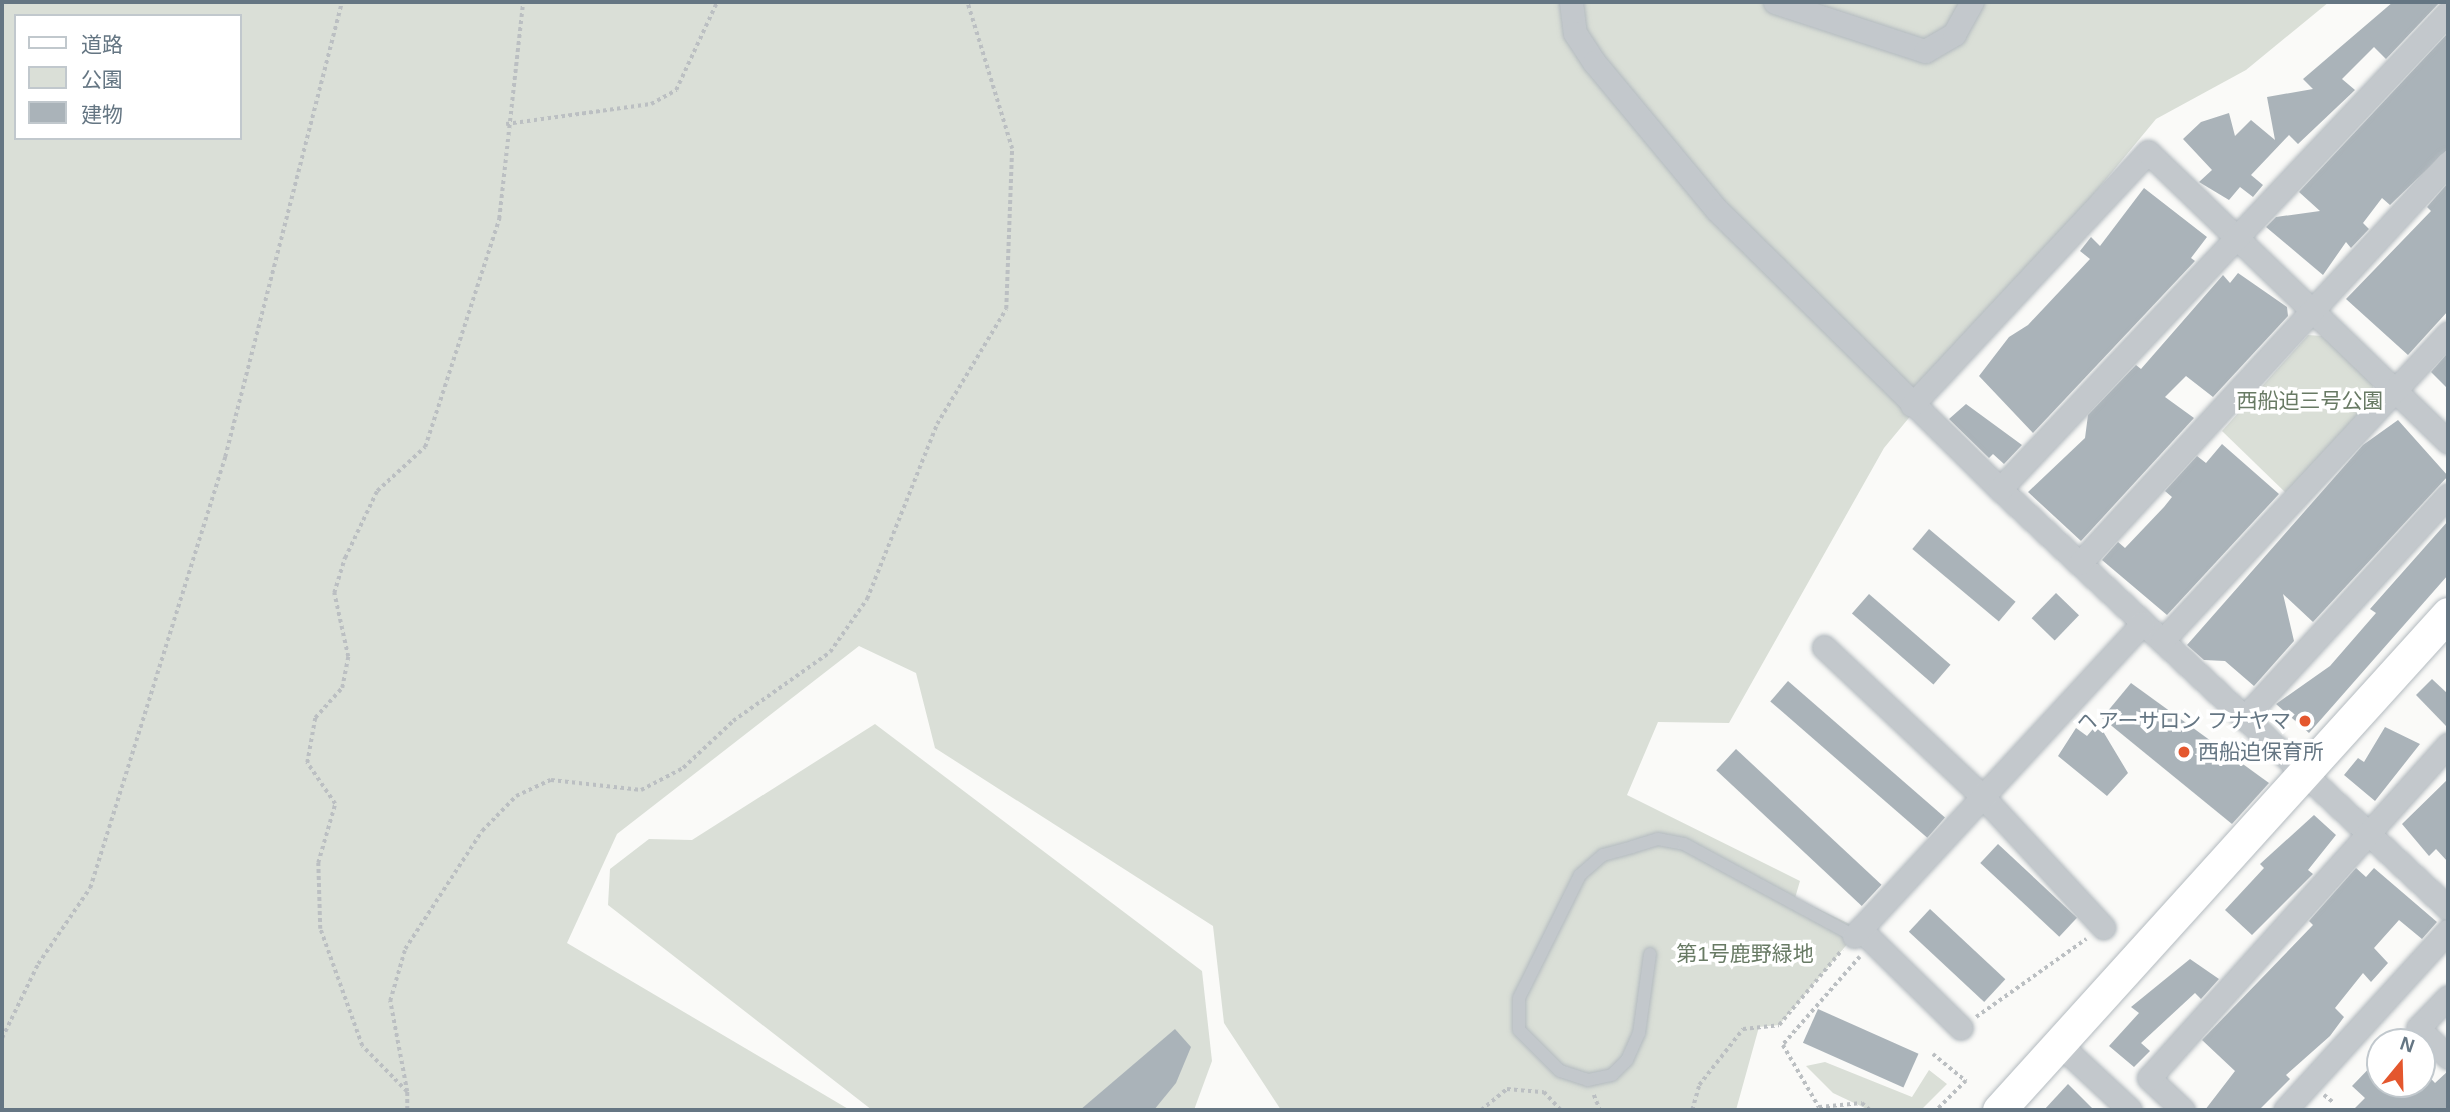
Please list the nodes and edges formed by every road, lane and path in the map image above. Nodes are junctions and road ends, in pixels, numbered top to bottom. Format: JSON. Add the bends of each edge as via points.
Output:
{"nodes":[{"id":1,"x":342,"y":2,"type":"edge"},
{"id":2,"x":523,"y":2,"type":"edge"},
{"id":3,"x":716,"y":2,"type":"edge"},
{"id":4,"x":967,"y":2,"type":"edge"},
{"id":5,"x":1571,"y":2,"type":"edge"},
{"id":6,"x":1775,"y":2,"type":"edge"},
{"id":7,"x":1972,"y":2,"type":"edge"},
{"id":8,"x":2448,"y":13,"type":"edge"},
{"id":9,"x":506,"y":124,"type":"junction"},
{"id":10,"x":2448,"y":163,"type":"edge"},
{"id":11,"x":2233,"y":237,"type":"junction"},
{"id":12,"x":2314,"y":315,"type":"junction"},
{"id":13,"x":2448,"y":332,"type":"edge"},
{"id":14,"x":2395,"y":391,"type":"junction"},
{"id":15,"x":1912,"y":405,"type":"junction"},
{"id":16,"x":2448,"y":442,"type":"edge"},
{"id":17,"x":2000,"y":489,"type":"junction"},
{"id":18,"x":2448,"y":495,"type":"edge"},
{"id":19,"x":2080,"y":563,"type":"junction"},
{"id":20,"x":2448,"y":614,"type":"edge"},
{"id":21,"x":2143,"y":624,"type":"junction"},
{"id":22,"x":2162,"y":641,"type":"junction"},
{"id":23,"x":1825,"y":647,"type":"dead end"},
{"id":24,"x":2244,"y":718,"type":"junction"},
{"id":25,"x":2448,"y":745,"type":"edge"},
{"id":26,"x":2300,"y":772,"type":"junction"},
{"id":27,"x":1984,"y":798,"type":"junction"},
{"id":28,"x":2367,"y":833,"type":"junction"},
{"id":29,"x":2448,"y":908,"type":"edge"},
{"id":30,"x":2104,"y":927,"type":"joint"},
{"id":31,"x":2448,"y":931,"type":"edge"},
{"id":32,"x":1858,"y":940,"type":"junction"},
{"id":33,"x":2448,"y":953,"type":"edge"},
{"id":34,"x":1650,"y":954,"type":"dead end"},
{"id":35,"x":2448,"y":996,"type":"edge"},
{"id":36,"x":1961,"y":1027,"type":"joint"},
{"id":37,"x":2,"y":1038,"type":"edge"},
{"id":38,"x":2058,"y":1043,"type":"junction"},
{"id":39,"x":1933,"y":1054,"type":"dead end"},
{"id":40,"x":2448,"y":1057,"type":"edge"},
{"id":41,"x":407,"y":1092,"type":"junction"},
{"id":42,"x":2119,"y":1106,"type":"edge"},
{"id":43,"x":407,"y":1110,"type":"edge"},
{"id":44,"x":1481,"y":1110,"type":"edge"},
{"id":45,"x":1561,"y":1110,"type":"edge"},
{"id":46,"x":1692,"y":1110,"type":"edge"},
{"id":47,"x":1870,"y":1110,"type":"edge"},
{"id":48,"x":1937,"y":1110,"type":"edge"},
{"id":49,"x":1998,"y":1110,"type":"edge"},
{"id":50,"x":2183,"y":1110,"type":"edge"},
{"id":51,"x":2284,"y":1110,"type":"edge"},
{"id":52,"x":2302,"y":1110,"type":"edge"}],
"edges":[{"from":1,"to":37,"type":"path","via":[[226,457],[94,875],[38,964]]},
{"from":2,"to":9,"type":"path"},
{"from":3,"to":9,"type":"path","via":[[676,90],[651,104]]},
{"from":4,"to":41,"type":"path","via":[[1012,149],[1006,309],[937,425],[867,599],[830,652],[733,721],[683,768],[641,790],[551,780],[516,796],[482,831],[405,949],[390,1001]]},
{"from":5,"to":15,"type":"street","via":[[1575,33],[1641,123]]},
{"from":6,"to":7,"type":"street","via":[[1925,51],[1954,34]]},
{"from":8,"to":11,"type":"street"},
{"from":9,"to":41,"type":"path","via":[[499,219],[425,447],[377,491],[334,593],[348,657],[342,688],[315,718],[307,763],[335,804],[318,863],[320,929],[362,1046]]},
{"from":10,"to":12,"type":"street"},
{"from":11,"to":12,"type":"street"},
{"from":11,"to":15,"type":"street","via":[[2148,152]]},
{"from":11,"to":17,"type":"street"},
{"from":12,"to":14,"type":"street"},
{"from":12,"to":19,"type":"street"},
{"from":13,"to":14,"type":"street"},
{"from":14,"to":16,"type":"street"},
{"from":14,"to":22,"type":"street"},
{"from":15,"to":17,"type":"street"},
{"from":17,"to":19,"type":"street"},
{"from":18,"to":24,"type":"street"},
{"from":19,"to":21,"type":"street"},
{"from":20,"to":26,"type":"street"},
{"from":21,"to":22,"type":"street"},
{"from":21,"to":27,"type":"street"},
{"from":22,"to":24,"type":"street"},
{"from":23,"to":27,"type":"street"},
{"from":24,"to":26,"type":"street"},
{"from":25,"to":28,"type":"street"},
{"from":26,"to":28,"type":"street"},
{"from":26,"to":38,"type":"street"},
{"from":27,"to":30,"type":"street"},
{"from":27,"to":32,"type":"street"},
{"from":28,"to":29,"type":"street"},
{"from":28,"to":50,"type":"street","via":[[2149,1078]]},
{"from":30,"to":36,"type":"path"},
{"from":31,"to":51,"type":"street"},
{"from":32,"to":34,"type":"lane","via":[[1684,844],[1658,839],[1603,855],[1580,875],[1519,998],[1519,1030],[1560,1071],[1588,1080],[1612,1075],[1627,1060],[1639,1033]]},
{"from":32,"to":36,"type":"street"},
{"from":32,"to":46,"type":"path","via":[[1779,1025],[1743,1029],[1699,1085]]},
{"from":32,"to":47,"type":"path","via":[[1783,1045],[1819,1107],[1862,1103]]},
{"from":33,"to":52,"type":"street"},
{"from":35,"to":40,"type":"street","via":[[2418,1028]]},
{"from":38,"to":42,"type":"street"},
{"from":38,"to":49,"type":"street"},
{"from":39,"to":48,"type":"path","via":[[1966,1081]]},
{"from":41,"to":43,"type":"path"},
{"from":44,"to":45,"type":"path","via":[[1507,1089],[1544,1092]]}]}
